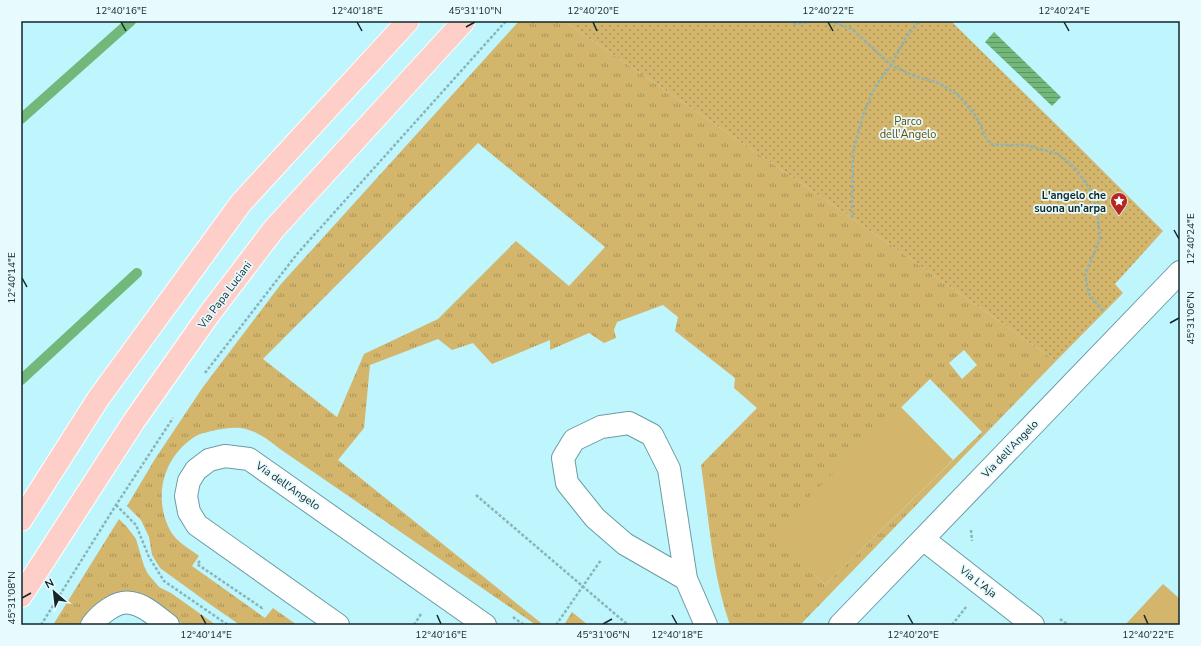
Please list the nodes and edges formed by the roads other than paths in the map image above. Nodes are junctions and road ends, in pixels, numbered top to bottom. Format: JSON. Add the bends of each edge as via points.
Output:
{"nodes":[{"id":1,"x":408,"y":21,"type":"edge"},
{"id":2,"x":464,"y":21,"type":"edge"},
{"id":3,"x":1180,"y":272,"type":"edge"},
{"id":4,"x":21,"y":520,"type":"edge"},
{"id":5,"x":923,"y":539,"type":"junction"},
{"id":6,"x":686,"y":579,"type":"junction"},
{"id":7,"x":21,"y":596,"type":"edge"},
{"id":8,"x":92,"y":625,"type":"edge"},
{"id":9,"x":168,"y":625,"type":"edge"},
{"id":10,"x":338,"y":625,"type":"edge"},
{"id":11,"x":485,"y":625,"type":"edge"},
{"id":12,"x":706,"y":625,"type":"edge"},
{"id":13,"x":840,"y":625,"type":"edge"},
{"id":14,"x":1033,"y":625,"type":"edge"}],
"edges":[{"from":1,"to":4,"type":"main road","via":[[241,204],[98,399]]},
{"from":2,"to":7,"type":"main road","name":"Via Papa Luciani","via":[[274,229],[210,313],[134,421]]},
{"from":3,"to":5,"type":"street","name":"Via dell'Angelo"},
{"from":5,"to":13,"type":"street","name":"Via dell'Angelo"},
{"from":5,"to":14,"type":"street","name":"Via L'Aja"},
{"from":6,"to":6,"type":"street","via":[[670,469],[652,435],[629,423],[601,427],[574,440],[563,458],[567,483],[594,518],[625,544]]},
{"from":6,"to":12,"type":"street"},
{"from":8,"to":9,"type":"street","via":[[101,614],[130,602]]},
{"from":10,"to":11,"type":"street","name":"Via dell'Angelo","via":[[197,525],[189,512],[186,496],[189,481],[196,470],[209,460],[225,456],[249,459]]}]}
